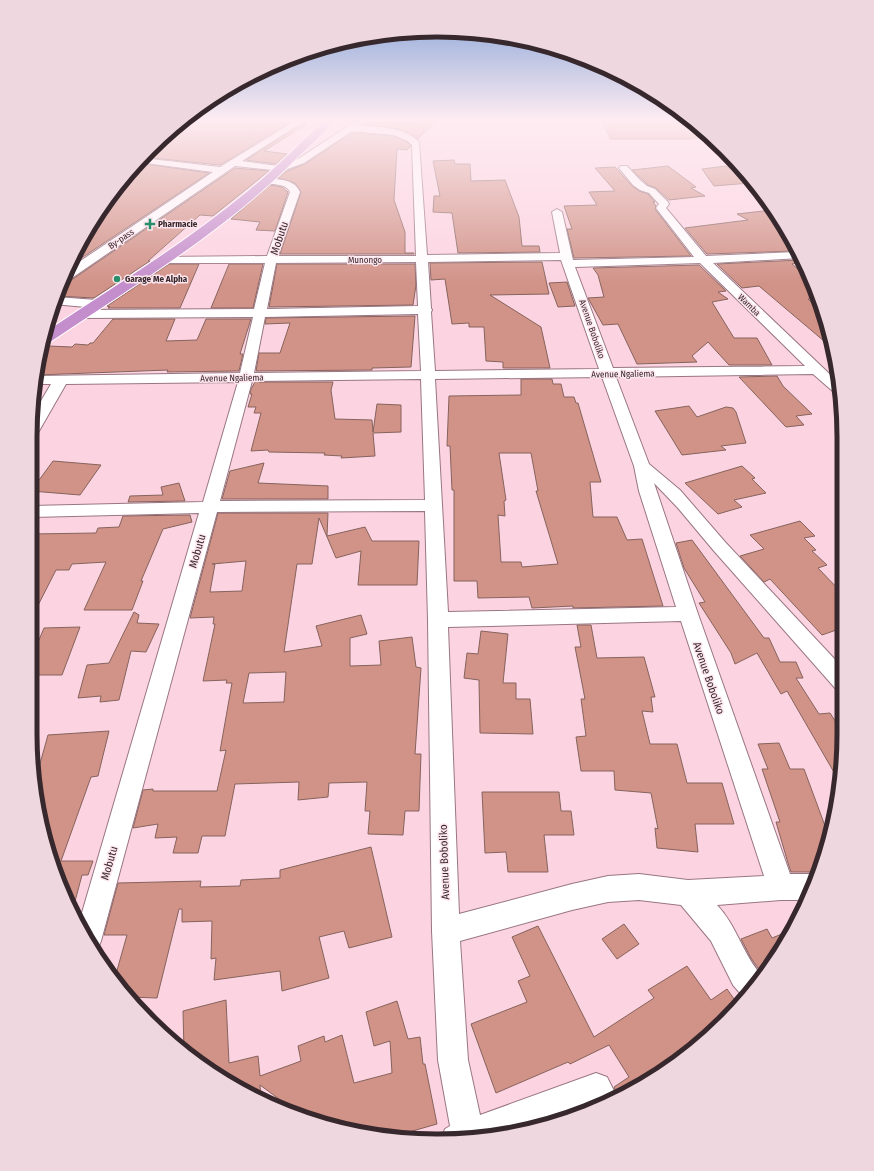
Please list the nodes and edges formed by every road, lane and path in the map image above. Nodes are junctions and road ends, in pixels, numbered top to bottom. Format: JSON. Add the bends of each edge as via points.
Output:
{"nodes":[{"id":1,"x":273,"y":175,"type":"edge"},
{"id":2,"x":214,"y":176,"type":"edge"},
{"id":3,"x":274,"y":176,"type":"edge"},
{"id":4,"x":418,"y":176,"type":"edge"},
{"id":5,"x":630,"y":176,"type":"edge"},
{"id":6,"x":557,"y":212,"type":"dead end"},
{"id":7,"x":793,"y":255,"type":"edge"},
{"id":8,"x":423,"y":259,"type":"junction"},
{"id":9,"x":163,"y":260,"type":"junction"},
{"id":10,"x":271,"y":260,"type":"junction"},
{"id":11,"x":568,"y":260,"type":"junction"},
{"id":12,"x":703,"y":260,"type":"junction"},
{"id":13,"x":73,"y":272,"type":"edge"},
{"id":14,"x":60,"y":301,"type":"edge"},
{"id":15,"x":97,"y":304,"type":"junction"},
{"id":16,"x":426,"y":310,"type":"junction"},
{"id":17,"x":261,"y":313,"type":"junction"},
{"id":18,"x":82,"y":314,"type":"junction"},
{"id":19,"x":50,"y":335,"type":"edge"},
{"id":20,"x":816,"y":370,"type":"junction"},
{"id":21,"x":608,"y":374,"type":"junction"},
{"id":22,"x":428,"y":376,"type":"junction"},
{"id":23,"x":246,"y":378,"type":"junction"},
{"id":24,"x":41,"y":380,"type":"edge"},
{"id":25,"x":61,"y":380,"type":"junction"},
{"id":26,"x":834,"y":386,"type":"edge"},
{"id":27,"x":38,"y":420,"type":"edge"},
{"id":28,"x":642,"y":466,"type":"junction"},
{"id":29,"x":433,"y":504,"type":"junction"},
{"id":30,"x":209,"y":507,"type":"junction"},
{"id":31,"x":37,"y":511,"type":"edge"},
{"id":32,"x":688,"y":614,"type":"junction"},
{"id":33,"x":438,"y":620,"type":"junction"},
{"id":34,"x":837,"y":675,"type":"edge"},
{"id":35,"x":807,"y":887,"type":"edge"},
{"id":36,"x":781,"y":888,"type":"junction"},
{"id":37,"x":688,"y":893,"type":"junction"},
{"id":38,"x":90,"y":932,"type":"edge"},
{"id":39,"x":446,"y":932,"type":"junction"},
{"id":40,"x":749,"y":984,"type":"edge"},
{"id":41,"x":602,"y":1099,"type":"edge"},
{"id":42,"x":479,"y":1132,"type":"edge"},
{"id":43,"x":461,"y":1133,"type":"edge"}],
"edges":[{"from":1,"to":9,"type":"highway","via":[[233,209]]},
{"from":2,"to":13,"type":"street","name":"By-pass"},
{"from":3,"to":10,"type":"street","name":"Mobutu","via":[[293,187],[295,192]]},
{"from":4,"to":8,"type":"street"},
{"from":5,"to":12,"type":"street","name":"Wamba","via":[[660,199],[664,204],[661,208],[672,226]]},
{"from":6,"to":11,"type":"street","name":"Avenue Boboliko"},
{"from":7,"to":12,"type":"street","name":"Munongo"},
{"from":8,"to":10,"type":"street","name":"Munongo"},
{"from":8,"to":11,"type":"street","name":"Munongo"},
{"from":8,"to":16,"type":"street"},
{"from":9,"to":10,"type":"street","name":"Munongo"},
{"from":9,"to":15,"type":"highway"},
{"from":10,"to":17,"type":"street","name":"Mobutu"},
{"from":11,"to":12,"type":"street","name":"Munongo"},
{"from":11,"to":21,"type":"street","name":"Avenue Boboliko"},
{"from":12,"to":20,"type":"street","name":"Wamba"},
{"from":14,"to":15,"type":"street"},
{"from":15,"to":18,"type":"highway"},
{"from":16,"to":17,"type":"street"},
{"from":16,"to":22,"type":"street"},
{"from":17,"to":18,"type":"street"},
{"from":17,"to":23,"type":"street","name":"Mobutu"},
{"from":18,"to":19,"type":"highway"},
{"from":20,"to":21,"type":"street","name":"Avenue Ngaliema"},
{"from":20,"to":26,"type":"street","name":"Wamba"},
{"from":21,"to":22,"type":"street","name":"Avenue Ngaliema"},
{"from":21,"to":28,"type":"street","name":"Avenue Boboliko"},
{"from":22,"to":23,"type":"street","name":"Avenue Ngaliema"},
{"from":22,"to":29,"type":"street"},
{"from":23,"to":25,"type":"street","name":"Avenue Ngaliema"},
{"from":23,"to":30,"type":"street","name":"Mobutu"},
{"from":24,"to":25,"type":"street","name":"Avenue Ngaliema"},
{"from":25,"to":27,"type":"street"},
{"from":28,"to":32,"type":"street","name":"Avenue Boboliko","via":[[647,491]]},
{"from":28,"to":34,"type":"street","via":[[670,488],[719,546]]},
{"from":29,"to":30,"type":"street"},
{"from":29,"to":33,"type":"street","name":"Avenue Boboliko"},
{"from":30,"to":31,"type":"street"},
{"from":30,"to":38,"type":"street","name":"Mobutu"},
{"from":32,"to":33,"type":"street"},
{"from":32,"to":36,"type":"street","name":"Avenue Boboliko"},
{"from":33,"to":39,"type":"street","name":"Avenue Boboliko"},
{"from":35,"to":36,"type":"street"},
{"from":36,"to":37,"type":"street"},
{"from":37,"to":39,"type":"street","via":[[639,887],[608,889]]},
{"from":37,"to":40,"type":"street","via":[[720,929]]},
{"from":39,"to":43,"type":"street","name":"Avenue Boboliko","via":[[453,1060]]},
{"from":41,"to":42,"type":"street","via":[[596,1088]]}]}
